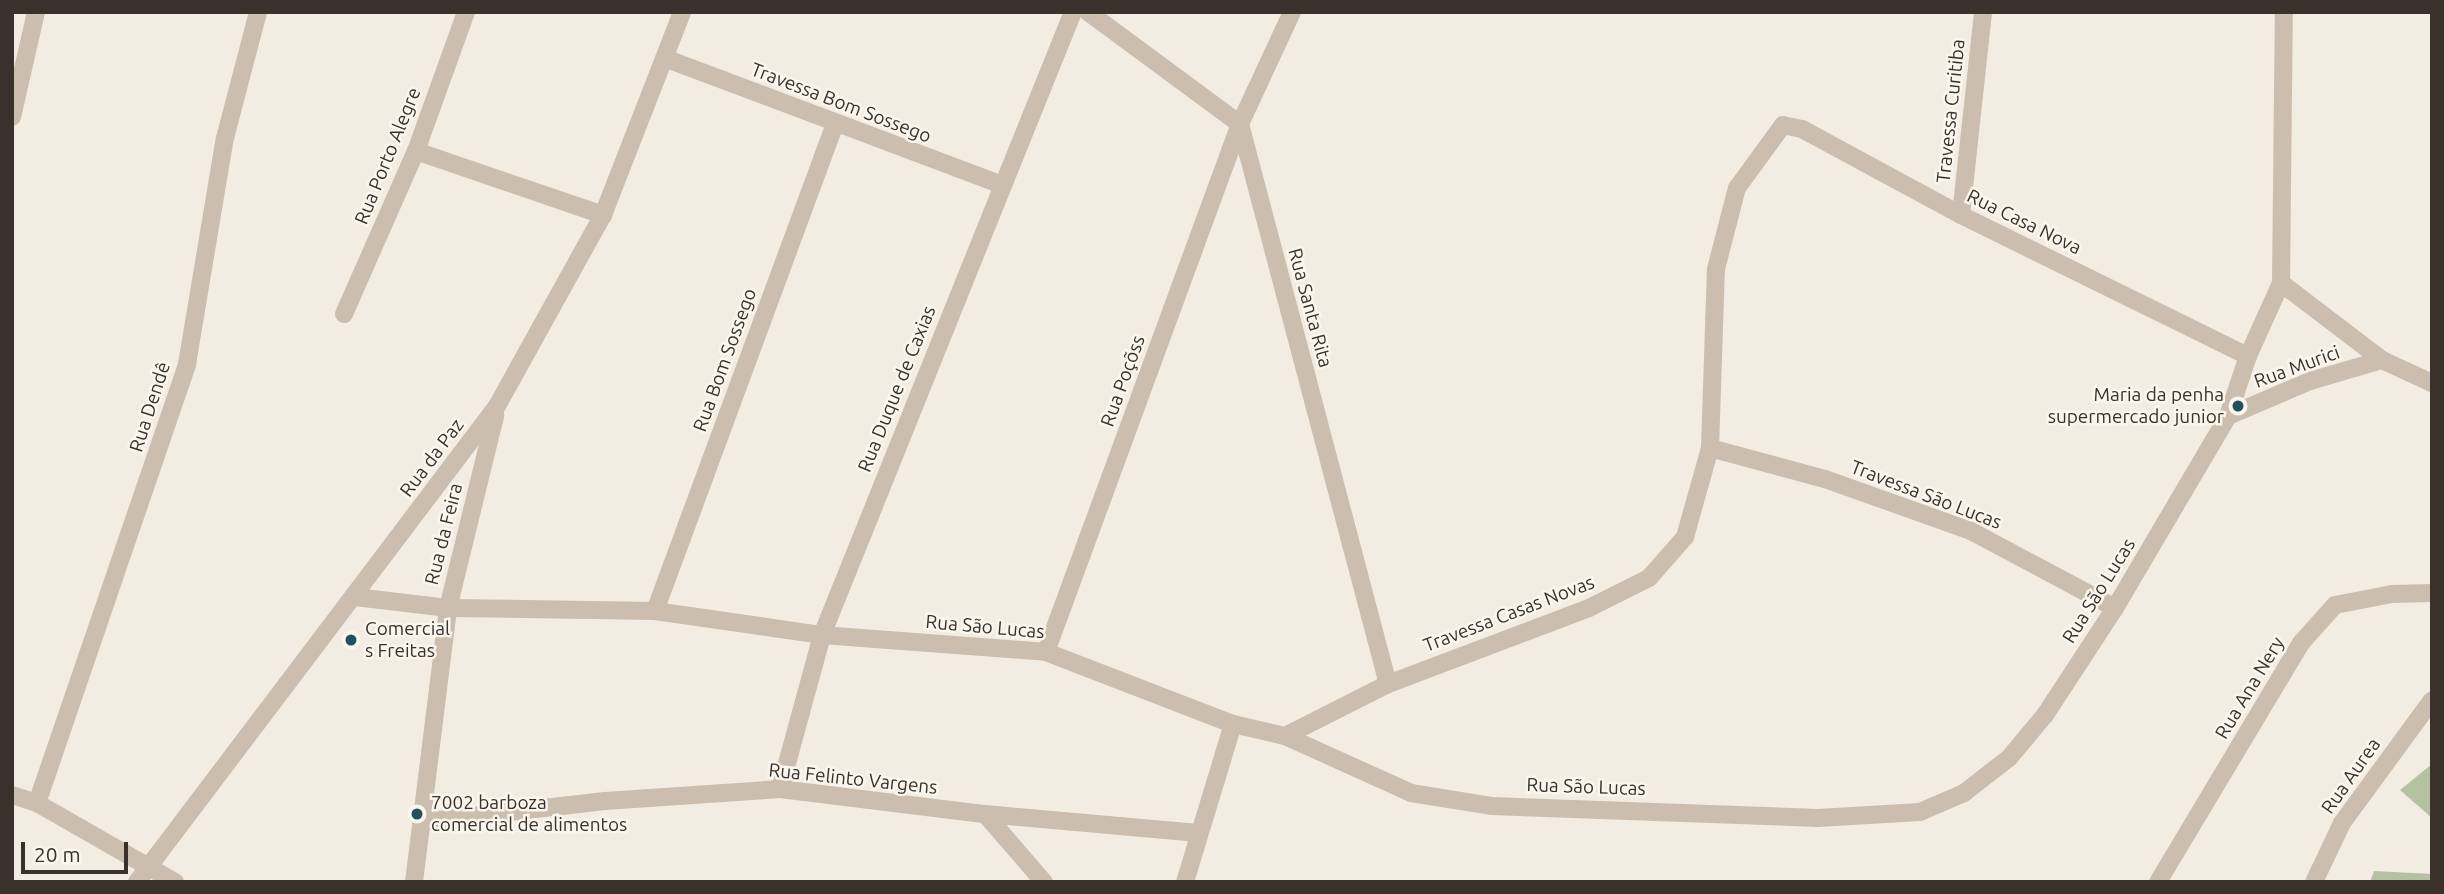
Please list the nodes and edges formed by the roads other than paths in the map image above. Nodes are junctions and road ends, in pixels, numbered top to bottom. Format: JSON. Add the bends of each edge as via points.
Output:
{"nodes":[{"id":1,"x":36,"y":12,"type":"edge"},
{"id":2,"x":258,"y":12,"type":"edge"},
{"id":3,"x":466,"y":12,"type":"edge"},
{"id":4,"x":682,"y":12,"type":"edge"},
{"id":5,"x":1073,"y":12,"type":"edge"},
{"id":6,"x":1088,"y":12,"type":"edge"},
{"id":7,"x":1292,"y":12,"type":"edge"},
{"id":8,"x":1983,"y":12,"type":"edge"},
{"id":9,"x":2284,"y":12,"type":"edge"},
{"id":10,"x":667,"y":59,"type":"junction"},
{"id":11,"x":12,"y":117,"type":"edge"},
{"id":12,"x":835,"y":124,"type":"junction"},
{"id":13,"x":1240,"y":124,"type":"junction"},
{"id":14,"x":1783,"y":125,"type":"joint"},
{"id":15,"x":416,"y":151,"type":"junction"},
{"id":16,"x":1000,"y":184,"type":"junction"},
{"id":17,"x":603,"y":215,"type":"junction"},
{"id":18,"x":1961,"y":215,"type":"junction"},
{"id":19,"x":2281,"y":283,"type":"junction"},
{"id":20,"x":344,"y":314,"type":"dead end"},
{"id":21,"x":2248,"y":356,"type":"junction"},
{"id":22,"x":2382,"y":360,"type":"junction"},
{"id":23,"x":2432,"y":383,"type":"edge"},
{"id":24,"x":497,"y":406,"type":"junction"},
{"id":25,"x":2228,"y":416,"type":"junction"},
{"id":26,"x":1710,"y":448,"type":"junction"},
{"id":27,"x":2432,"y":593,"type":"edge"},
{"id":28,"x":355,"y":597,"type":"junction"},
{"id":29,"x":447,"y":608,"type":"junction"},
{"id":30,"x":2115,"y":608,"type":"junction"},
{"id":31,"x":655,"y":611,"type":"junction"},
{"id":32,"x":822,"y":635,"type":"junction"},
{"id":33,"x":1046,"y":652,"type":"junction"},
{"id":34,"x":1388,"y":684,"type":"junction"},
{"id":35,"x":2432,"y":700,"type":"edge"},
{"id":36,"x":1233,"y":724,"type":"junction"},
{"id":37,"x":1285,"y":736,"type":"junction"},
{"id":38,"x":780,"y":789,"type":"junction"},
{"id":39,"x":12,"y":795,"type":"edge"},
{"id":40,"x":37,"y":803,"type":"junction"},
{"id":41,"x":985,"y":814,"type":"junction"},
{"id":42,"x":421,"y":822,"type":"junction"},
{"id":43,"x":1198,"y":833,"type":"junction"},
{"id":44,"x":148,"y":864,"type":"junction"},
{"id":45,"x":137,"y":882,"type":"edge"},
{"id":46,"x":175,"y":882,"type":"edge"},
{"id":47,"x":414,"y":882,"type":"edge"},
{"id":48,"x":1044,"y":882,"type":"edge"},
{"id":49,"x":1185,"y":882,"type":"edge"},
{"id":50,"x":2158,"y":882,"type":"edge"},
{"id":51,"x":2314,"y":882,"type":"edge"}],
"edges":[{"from":1,"to":11,"type":"street"},
{"from":2,"to":40,"type":"street","name":"Rua Dendê","via":[[248,36],[225,138],[187,364]]},
{"from":3,"to":15,"type":"street","name":"Rua Porto Alegre"},
{"from":4,"to":10,"type":"street","name":"Rua da Paz"},
{"from":5,"to":16,"type":"street","name":"Rua Duque de Caxias"},
{"from":6,"to":13,"type":"street"},
{"from":7,"to":13,"type":"street","name":"Rua Poçõss"},
{"from":8,"to":18,"type":"street","name":"Travessa Curitiba"},
{"from":9,"to":19,"type":"street","name":"Rua São Lucas"},
{"from":10,"to":12,"type":"street","name":"Travessa Bom Sossego"},
{"from":10,"to":17,"type":"street","name":"Rua da Paz"},
{"from":12,"to":16,"type":"street","name":"Travessa Bom Sossego"},
{"from":12,"to":31,"type":"street","name":"Rua Bom Sossego"},
{"from":13,"to":33,"type":"street","name":"Rua Poçõss"},
{"from":13,"to":34,"type":"street","name":"Rua Santa Rita"},
{"from":14,"to":18,"type":"street","name":"Rua Casa Nova","via":[[1802,129]]},
{"from":14,"to":26,"type":"street","name":"Travessa Casas Novas","via":[[1737,188],[1716,269]]},
{"from":15,"to":17,"type":"street"},
{"from":15,"to":20,"type":"street","name":"Rua Porto Alegre"},
{"from":16,"to":32,"type":"street","name":"Rua Duque de Caxias"},
{"from":17,"to":24,"type":"street","name":"Rua da Paz"},
{"from":18,"to":21,"type":"street","name":"Rua Casa Nova"},
{"from":19,"to":21,"type":"street","name":"Rua São Lucas"},
{"from":19,"to":22,"type":"street","name":"Rua Murici"},
{"from":21,"to":25,"type":"street","name":"Rua São Lucas"},
{"from":22,"to":23,"type":"street","name":"Rua Murici"},
{"from":22,"to":25,"type":"street","name":"Rua Murici","via":[[2310,381]]},
{"from":24,"to":28,"type":"street","name":"Rua da Paz"},
{"from":24,"to":29,"type":"street","name":"Rua da Feira"},
{"from":25,"to":30,"type":"street","name":"Rua São Lucas"},
{"from":26,"to":30,"type":"street","name":"Travessa São Lucas","via":[[1825,479],[1971,531]]},
{"from":26,"to":34,"type":"street","name":"Travessa Casas Novas","via":[[1685,537],[1649,578],[1545,626]]},
{"from":27,"to":50,"type":"street","name":"Rua Ana Nery","via":[[2392,594],[2335,606],[2301,643]]},
{"from":28,"to":29,"type":"street","name":"Rua São Lucas"},
{"from":28,"to":44,"type":"street","name":"Rua da Paz"},
{"from":29,"to":31,"type":"street","name":"Rua São Lucas"},
{"from":29,"to":42,"type":"street","name":"Rua da Feira"},
{"from":30,"to":37,"type":"street","name":"Rua São Lucas","via":[[2045,715],[2008,758],[1964,793],[1920,812],[1818,818],[1491,806],[1411,793]]},
{"from":31,"to":32,"type":"street","name":"Rua São Lucas"},
{"from":32,"to":33,"type":"street","name":"Rua São Lucas"},
{"from":32,"to":38,"type":"street","name":"Rua Duque de Caxias"},
{"from":33,"to":36,"type":"street","name":"Rua São Lucas"},
{"from":34,"to":37,"type":"street","name":"Travessa Casas Novas"},
{"from":35,"to":51,"type":"street","name":"Rua Aurea","via":[[2342,823]]},
{"from":36,"to":37,"type":"street","name":"Rua São Lucas"},
{"from":36,"to":43,"type":"street"},
{"from":38,"to":41,"type":"street","name":"Rua Felinto Vargens"},
{"from":38,"to":42,"type":"street","name":"Rua Felinto Vargens","via":[[605,801]]},
{"from":39,"to":40,"type":"street"},
{"from":40,"to":44,"type":"street"},
{"from":41,"to":43,"type":"street","name":"Rua Felinto Vargens"},
{"from":41,"to":48,"type":"street"},
{"from":42,"to":47,"type":"street","name":"Rua da Feira"},
{"from":43,"to":49,"type":"street"},
{"from":44,"to":45,"type":"street","name":"Rua da Paz"},
{"from":44,"to":46,"type":"street"}]}
